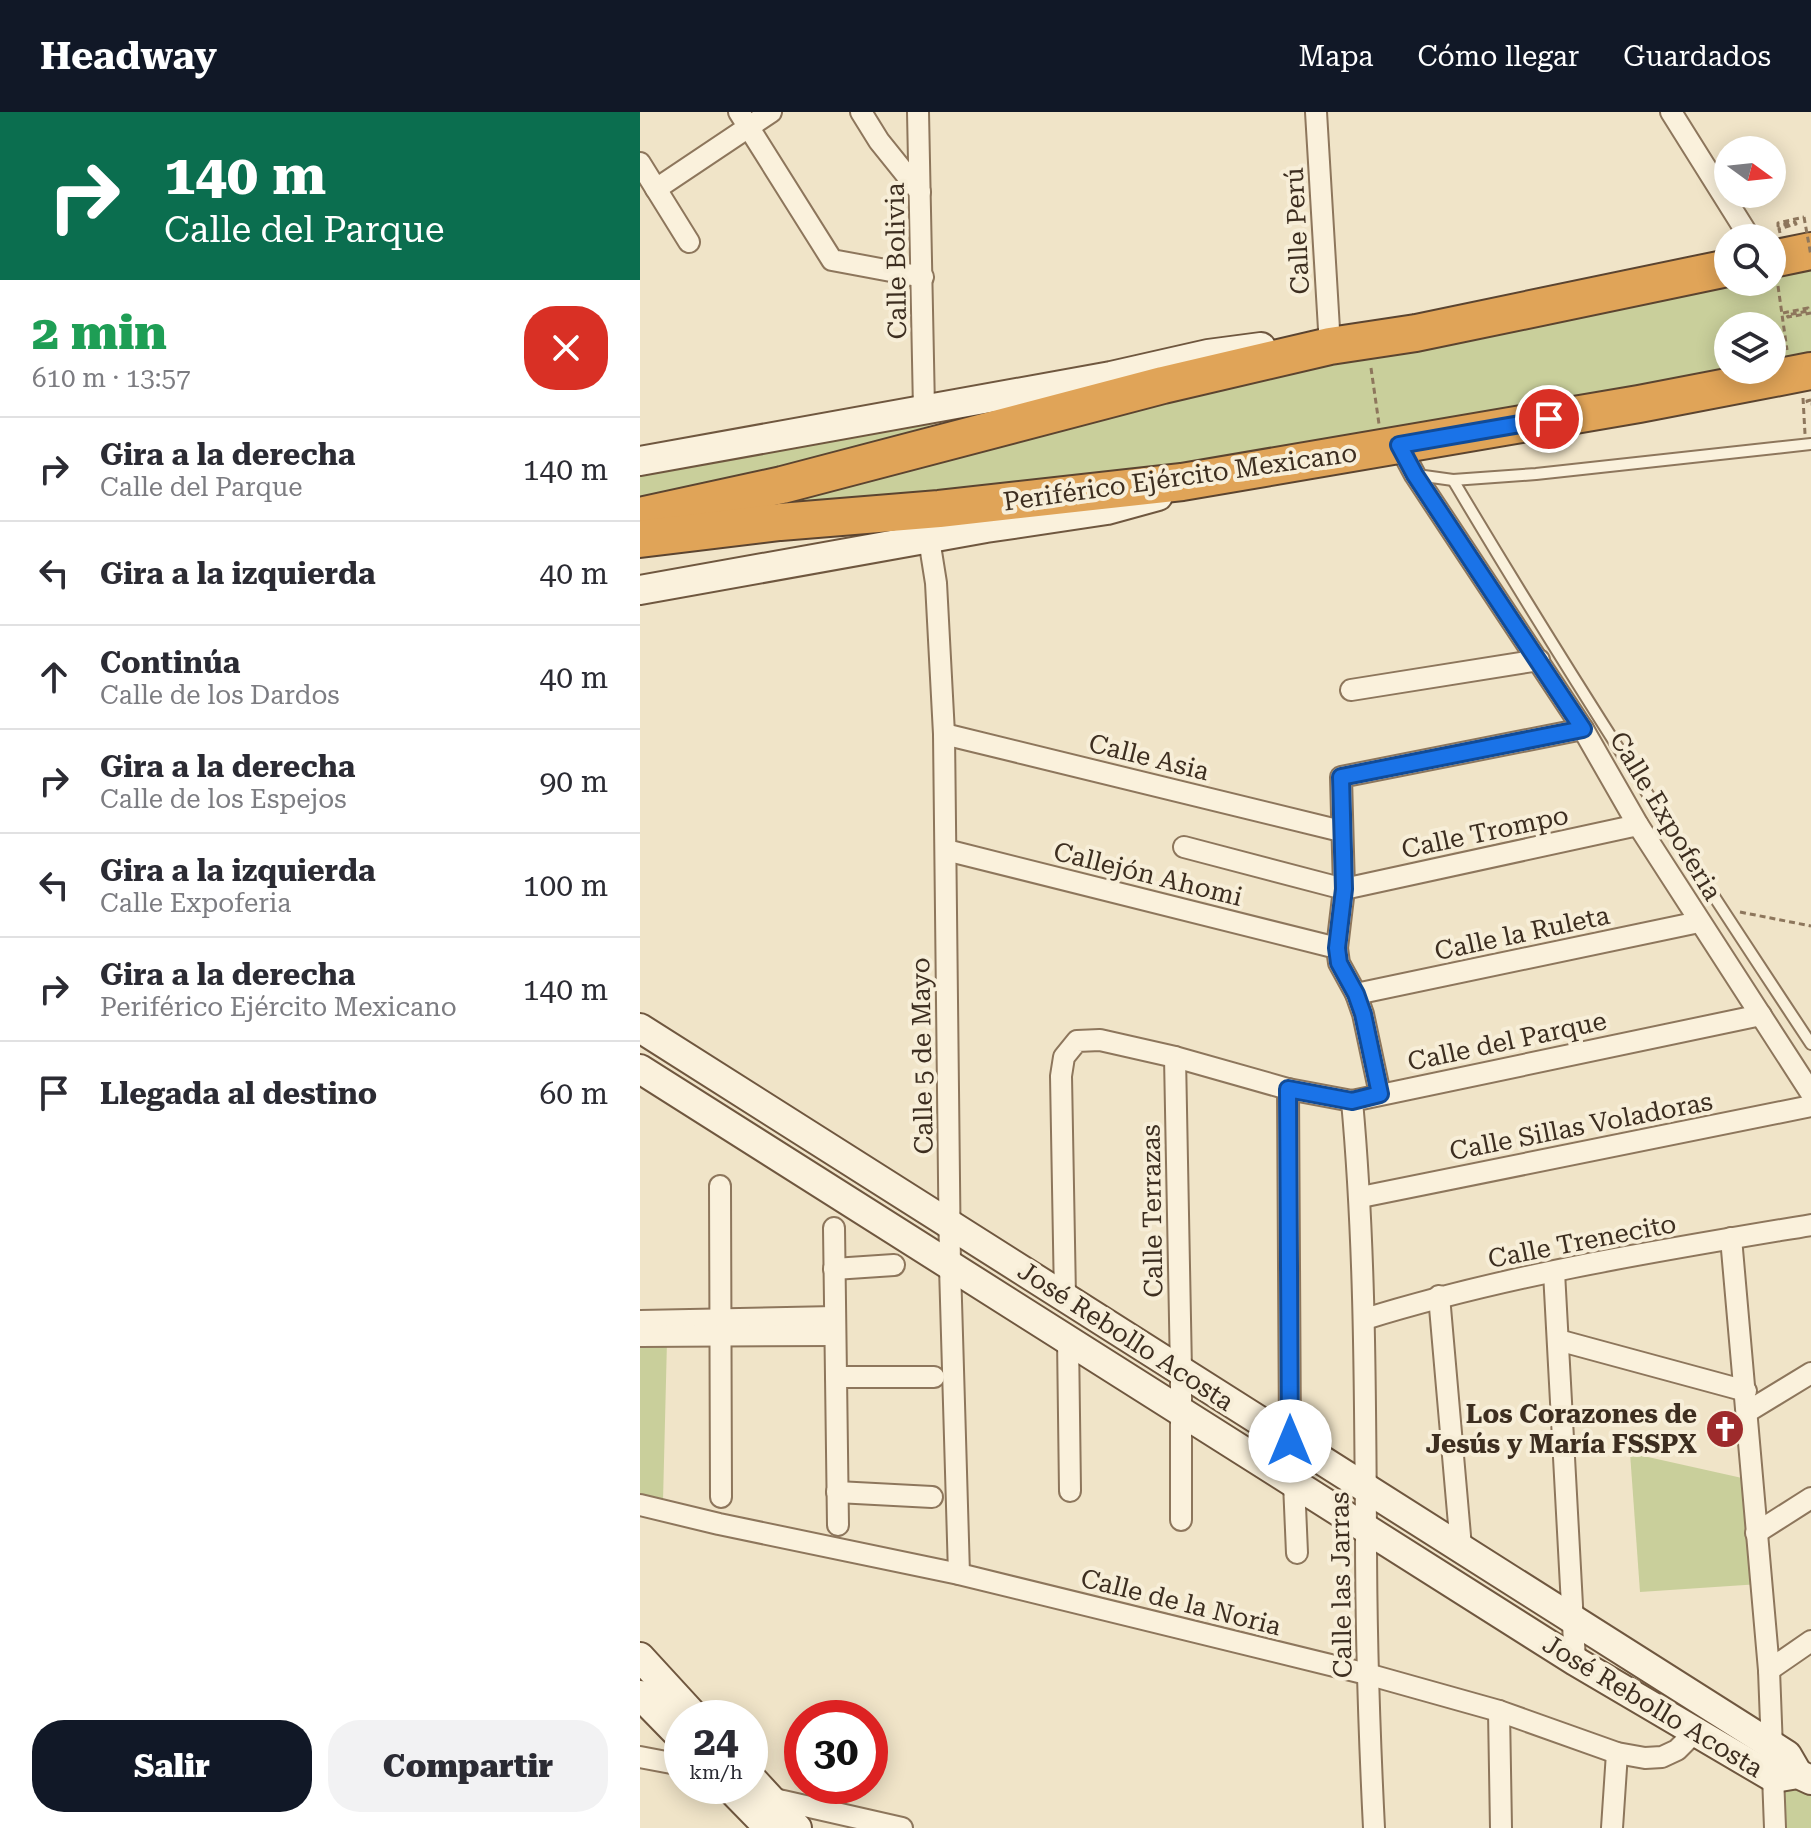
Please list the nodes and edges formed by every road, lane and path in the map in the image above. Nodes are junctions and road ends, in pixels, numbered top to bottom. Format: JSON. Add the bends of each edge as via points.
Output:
{"nodes":[{"id":1,"x":771,"y":112,"type":"edge"},
{"id":2,"x":861,"y":112,"type":"edge"},
{"id":3,"x":918,"y":112,"type":"edge"},
{"id":4,"x":1316,"y":112,"type":"edge"},
{"id":5,"x":1671,"y":112,"type":"edge"},
{"id":6,"x":744,"y":119,"type":"edge"},
{"id":7,"x":640,"y":163,"type":"edge"},
{"id":8,"x":656,"y":189,"type":"junction"},
{"id":9,"x":920,"y":192,"type":"junction"},
{"id":10,"x":1746,"y":224,"type":"edge"},
{"id":11,"x":1809,"y":241,"type":"edge"},
{"id":12,"x":689,"y":242,"type":"dead end"},
{"id":13,"x":1786,"y":247,"type":"edge"},
{"id":14,"x":1714,"y":271,"type":"edge"},
{"id":15,"x":923,"y":277,"type":"junction"},
{"id":16,"x":1786,"y":312,"type":"edge"},
{"id":17,"x":1810,"y":314,"type":"edge"},
{"id":18,"x":1786,"y":323,"type":"edge"},
{"id":19,"x":1367,"y":340,"type":"junction"},
{"id":20,"x":1330,"y":346,"type":"junction"},
{"id":21,"x":1806,"y":389,"type":"edge"},
{"id":22,"x":924,"y":409,"type":"junction"},
{"id":23,"x":1808,"y":444,"type":"edge"},
{"id":24,"x":1399,"y":456,"type":"junction"},
{"id":25,"x":640,"y":461,"type":"edge"},
{"id":26,"x":1453,"y":480,"type":"junction"},
{"id":27,"x":1182,"y":482,"type":"junction"},
{"id":28,"x":640,"y":516,"type":"edge"},
{"id":29,"x":640,"y":539,"type":"edge"},
{"id":30,"x":929,"y":539,"type":"junction"},
{"id":31,"x":640,"y":590,"type":"edge"},
{"id":32,"x":1539,"y":660,"type":"junction"},
{"id":33,"x":1351,"y":690,"type":"dead end"},
{"id":34,"x":1583,"y":729,"type":"junction"},
{"id":35,"x":944,"y":734,"type":"junction"},
{"id":36,"x":1638,"y":825,"type":"junction"},
{"id":37,"x":1341,"y":831,"type":"junction"},
{"id":38,"x":1184,"y":847,"type":"dead end"},
{"id":39,"x":946,"y":850,"type":"junction"},
{"id":40,"x":1344,"y":889,"type":"junction"},
{"id":41,"x":1721,"y":908,"type":"junction"},
{"id":42,"x":1699,"y":922,"type":"junction"},
{"id":43,"x":1811,"y":926,"type":"edge"},
{"id":44,"x":1337,"y":948,"type":"junction"},
{"id":45,"x":1356,"y":994,"type":"junction"},
{"id":46,"x":1761,"y":1015,"type":"junction"},
{"id":47,"x":640,"y":1028,"type":"edge"},
{"id":48,"x":1811,"y":1044,"type":"edge"},
{"id":49,"x":1175,"y":1057,"type":"junction"},
{"id":50,"x":691,"y":1060,"type":"junction"},
{"id":51,"x":640,"y":1069,"type":"edge"},
{"id":52,"x":1288,"y":1089,"type":"junction"},
{"id":53,"x":673,"y":1090,"type":"junction"},
{"id":54,"x":1811,"y":1093,"type":"edge"},
{"id":55,"x":1380,"y":1094,"type":"junction"},
{"id":56,"x":1352,"y":1101,"type":"junction"},
{"id":57,"x":1811,"y":1106,"type":"edge"},
{"id":58,"x":720,"y":1186,"type":"dead end"},
{"id":59,"x":1361,"y":1197,"type":"junction"},
{"id":60,"x":950,"y":1225,"type":"junction"},
{"id":61,"x":1811,"y":1225,"type":"edge"},
{"id":62,"x":834,"y":1228,"type":"dead end"},
{"id":63,"x":1731,"y":1238,"type":"junction"},
{"id":64,"x":894,"y":1265,"type":"dead end"},
{"id":65,"x":950,"y":1267,"type":"junction"},
{"id":66,"x":834,"y":1269,"type":"junction"},
{"id":67,"x":1554,"y":1272,"type":"junction"},
{"id":68,"x":1439,"y":1296,"type":"junction"},
{"id":69,"x":1065,"y":1297,"type":"junction"},
{"id":70,"x":1365,"y":1319,"type":"junction"},
{"id":71,"x":640,"y":1321,"type":"edge"},
{"id":72,"x":835,"y":1326,"type":"junction"},
{"id":73,"x":721,"y":1327,"type":"junction"},
{"id":74,"x":640,"y":1336,"type":"edge"},
{"id":75,"x":1068,"y":1339,"type":"junction"},
{"id":76,"x":1558,"y":1340,"type":"junction"},
{"id":77,"x":1181,"y":1371,"type":"junction"},
{"id":78,"x":1811,"y":1373,"type":"edge"},
{"id":79,"x":836,"y":1377,"type":"junction"},
{"id":80,"x":934,"y":1377,"type":"dead end"},
{"id":81,"x":1747,"y":1402,"type":"junction"},
{"id":82,"x":1181,"y":1412,"type":"junction"},
{"id":83,"x":1290,"y":1441,"type":"junction"},
{"id":84,"x":1294,"y":1483,"type":"junction"},
{"id":85,"x":1366,"y":1488,"type":"junction"},
{"id":86,"x":1070,"y":1491,"type":"dead end"},
{"id":87,"x":837,"y":1492,"type":"junction"},
{"id":88,"x":721,"y":1497,"type":"dead end"},
{"id":89,"x":932,"y":1497,"type":"dead end"},
{"id":90,"x":1811,"y":1498,"type":"edge"},
{"id":91,"x":640,"y":1505,"type":"edge"},
{"id":92,"x":1181,"y":1520,"type":"dead end"},
{"id":93,"x":838,"y":1525,"type":"dead end"},
{"id":94,"x":1365,"y":1528,"type":"junction"},
{"id":95,"x":1756,"y":1533,"type":"junction"},
{"id":96,"x":1461,"y":1547,"type":"junction"},
{"id":97,"x":1297,"y":1553,"type":"dead end"},
{"id":98,"x":959,"y":1574,"type":"junction"},
{"id":99,"x":1575,"y":1621,"type":"junction"},
{"id":100,"x":1811,"y":1641,"type":"edge"},
{"id":101,"x":640,"y":1657,"type":"edge"},
{"id":102,"x":1575,"y":1661,"type":"junction"},
{"id":103,"x":1769,"y":1670,"type":"junction"},
{"id":104,"x":1367,"y":1674,"type":"junction"},
{"id":105,"x":640,"y":1695,"type":"edge"},
{"id":106,"x":679,"y":1700,"type":"edge"},
{"id":107,"x":1499,"y":1711,"type":"junction"},
{"id":108,"x":664,"y":1720,"type":"edge"},
{"id":109,"x":1695,"y":1732,"type":"junction"},
{"id":110,"x":1773,"y":1747,"type":"junction"},
{"id":111,"x":1617,"y":1753,"type":"junction"},
{"id":112,"x":640,"y":1757,"type":"edge"},
{"id":113,"x":664,"y":1762,"type":"edge"},
{"id":114,"x":1798,"y":1774,"type":"edge"},
{"id":115,"x":768,"y":1803,"type":"edge"},
{"id":116,"x":761,"y":1804,"type":"edge"},
{"id":117,"x":763,"y":1804,"type":"edge"},
{"id":118,"x":769,"y":1828,"type":"edge"},
{"id":119,"x":797,"y":1828,"type":"edge"},
{"id":120,"x":902,"y":1828,"type":"edge"},
{"id":121,"x":1374,"y":1828,"type":"edge"},
{"id":122,"x":1501,"y":1828,"type":"edge"},
{"id":123,"x":1612,"y":1828,"type":"edge"},
{"id":124,"x":1775,"y":1828,"type":"edge"}],
"edges":[{"from":1,"to":6,"type":"street"},
{"from":2,"to":9,"type":"street"},
{"from":3,"to":9,"type":"street","name":"Calle Bolivia"},
{"from":4,"to":20,"type":"street","name":"Calle Perú"},
{"from":5,"to":10,"type":"street"},
{"from":6,"to":8,"type":"street"},
{"from":6,"to":15,"type":"street","via":[[832,260]]},
{"from":7,"to":8,"type":"street"},
{"from":8,"to":12,"type":"street"},
{"from":9,"to":15,"type":"street","name":"Calle Bolivia"},
{"from":11,"to":13,"type":"highway"},
{"from":14,"to":19,"type":"highway"},
{"from":15,"to":22,"type":"street","name":"Calle Bolivia"},
{"from":16,"to":17,"type":"path","via":[[1808,308],[1787,315]]},
{"from":18,"to":21,"type":"path"},
{"from":19,"to":20,"type":"highway"},
{"from":19,"to":24,"type":"path"},
{"from":20,"to":22,"type":"main road","via":[[1208,354]]},
{"from":20,"to":28,"type":"highway"},
{"from":21,"to":23,"type":"path","via":[[1802,398]]},
{"from":21,"to":24,"type":"highway","name":"Periférico Ejército Mexicano"},
{"from":22,"to":25,"type":"main road"},
{"from":23,"to":26,"type":"lane"},
{"from":24,"to":26,"type":"lane"},
{"from":24,"to":27,"type":"highway","name":"Periférico Ejército Mexicano"},
{"from":24,"to":32,"type":"street","name":"Calle Expoferia"},
{"from":26,"to":41,"type":"lane","via":[[1547,638]]},
{"from":27,"to":29,"type":"highway","name":"Periférico Ejército Mexicano"},
{"from":27,"to":30,"type":"main road","via":[[1134,505]]},
{"from":30,"to":31,"type":"main road"},
{"from":30,"to":35,"type":"street","name":"Calle 5 de Mayo"},
{"from":32,"to":33,"type":"street"},
{"from":32,"to":34,"type":"street","name":"Calle Expoferia"},
{"from":34,"to":36,"type":"street","name":"Calle Expoferia"},
{"from":34,"to":37,"type":"street","via":[[1341,777]]},
{"from":35,"to":37,"type":"street","name":"Calle Asia"},
{"from":35,"to":39,"type":"street","name":"Calle 5 de Mayo"},
{"from":36,"to":40,"type":"street","name":"Calle Trompo"},
{"from":36,"to":42,"type":"street","name":"Calle Expoferia"},
{"from":37,"to":40,"type":"street"},
{"from":38,"to":40,"type":"street"},
{"from":39,"to":44,"type":"street","name":"Callejón Ahomi"},
{"from":39,"to":60,"type":"street","name":"Calle 5 de Mayo"},
{"from":40,"to":44,"type":"street"},
{"from":41,"to":43,"type":"path"},
{"from":41,"to":48,"type":"lane"},
{"from":42,"to":45,"type":"street","name":"Calle la Ruleta"},
{"from":42,"to":46,"type":"street","name":"Calle Expoferia"},
{"from":44,"to":45,"type":"street"},
{"from":45,"to":55,"type":"street"},
{"from":46,"to":54,"type":"street","name":"Calle Expoferia"},
{"from":46,"to":55,"type":"street","name":"Calle del Parque"},
{"from":47,"to":50,"type":"main road","name":"José Rebollo Acosta"},
{"from":49,"to":52,"type":"street","name":"Calle del Parque"},
{"from":49,"to":69,"type":"street","name":"Calle del Parque","via":[[1100,1040],[1077,1041],[1064,1057]]},
{"from":49,"to":77,"type":"street","name":"Calle Terrazas"},
{"from":50,"to":53,"type":"main road"},
{"from":50,"to":60,"type":"main road","name":"José Rebollo Acosta"},
{"from":51,"to":53,"type":"main road","name":"José Rebollo Acosta"},
{"from":52,"to":56,"type":"street","name":"Calle del Parque"},
{"from":52,"to":83,"type":"street"},
{"from":53,"to":65,"type":"main road","name":"José Rebollo Acosta"},
{"from":55,"to":56,"type":"street","name":"Calle del Parque"},
{"from":56,"to":59,"type":"street","name":"Calle las Jarras"},
{"from":57,"to":59,"type":"street","name":"Calle Sillas Voladoras"},
{"from":58,"to":73,"type":"street"},
{"from":59,"to":70,"type":"street","name":"Calle las Jarras"},
{"from":60,"to":65,"type":"street","name":"Calle 5 de Mayo"},
{"from":60,"to":69,"type":"main road","name":"José Rebollo Acosta"},
{"from":61,"to":63,"type":"street","name":"Calle Trenecito"},
{"from":62,"to":66,"type":"street"},
{"from":63,"to":67,"type":"street","name":"Calle Trenecito"},
{"from":63,"to":81,"type":"street"},
{"from":64,"to":66,"type":"street"},
{"from":65,"to":75,"type":"main road","name":"José Rebollo Acosta"},
{"from":65,"to":98,"type":"street","name":"Calle 5 de Mayo"},
{"from":66,"to":72,"type":"street"},
{"from":67,"to":68,"type":"street","name":"Calle Trenecito"},
{"from":67,"to":76,"type":"street"},
{"from":68,"to":70,"type":"street","name":"Calle Trenecito"},
{"from":68,"to":96,"type":"street"},
{"from":69,"to":77,"type":"main road","name":"José Rebollo Acosta"},
{"from":70,"to":85,"type":"street","name":"Calle las Jarras"},
{"from":71,"to":73,"type":"street"},
{"from":72,"to":73,"type":"street"},
{"from":72,"to":79,"type":"street"},
{"from":73,"to":74,"type":"street"},
{"from":73,"to":88,"type":"street"},
{"from":75,"to":82,"type":"main road","name":"José Rebollo Acosta"},
{"from":75,"to":86,"type":"street"},
{"from":76,"to":81,"type":"street"},
{"from":76,"to":99,"type":"street"},
{"from":77,"to":82,"type":"street","name":"Calle Terrazas"},
{"from":77,"to":83,"type":"main road","name":"José Rebollo Acosta"},
{"from":78,"to":81,"type":"street"},
{"from":79,"to":80,"type":"street"},
{"from":79,"to":87,"type":"street"},
{"from":81,"to":95,"type":"street"},
{"from":82,"to":84,"type":"main road","name":"José Rebollo Acosta"},
{"from":82,"to":92,"type":"street","name":"Calle Terrazas"},
{"from":83,"to":85,"type":"main road","name":"José Rebollo Acosta"},
{"from":84,"to":94,"type":"main road","name":"José Rebollo Acosta"},
{"from":84,"to":97,"type":"street"},
{"from":85,"to":94,"type":"street","name":"Calle las Jarras"},
{"from":85,"to":96,"type":"main road","name":"José Rebollo Acosta"},
{"from":87,"to":89,"type":"street"},
{"from":87,"to":93,"type":"street"},
{"from":90,"to":95,"type":"street"},
{"from":91,"to":98,"type":"street","name":"Calle de la Noria"},
{"from":94,"to":102,"type":"main road","name":"José Rebollo Acosta"},
{"from":94,"to":104,"type":"street","name":"Calle las Jarras"},
{"from":95,"to":103,"type":"street"},
{"from":96,"to":99,"type":"main road","name":"José Rebollo Acosta"},
{"from":98,"to":104,"type":"street","name":"Calle de la Noria"},
{"from":99,"to":102,"type":"street"},
{"from":99,"to":110,"type":"main road","name":"José Rebollo Acosta"},
{"from":100,"to":103,"type":"street"},
{"from":101,"to":106,"type":"main road"},
{"from":102,"to":109,"type":"main road","name":"José Rebollo Acosta"},
{"from":103,"to":110,"type":"street"},
{"from":104,"to":107,"type":"street","name":"Calle de la Noria"},
{"from":104,"to":121,"type":"street","name":"Calle las Jarras"},
{"from":105,"to":108,"type":"main road"},
{"from":107,"to":111,"type":"street","name":"Calle de la Noria"},
{"from":107,"to":122,"type":"street"},
{"from":109,"to":111,"type":"street","name":"Calle de la Noria","via":[[1662,1757]]},
{"from":109,"to":114,"type":"main road","name":"José Rebollo Acosta"},
{"from":110,"to":114,"type":"main road","name":"José Rebollo Acosta","via":[[1787,1755]]},
{"from":111,"to":123,"type":"street"},
{"from":112,"to":113,"type":"street"},
{"from":114,"to":124,"type":"street"},
{"from":115,"to":120,"type":"street"},
{"from":116,"to":118,"type":"main road"},
{"from":117,"to":119,"type":"main road"}]}
